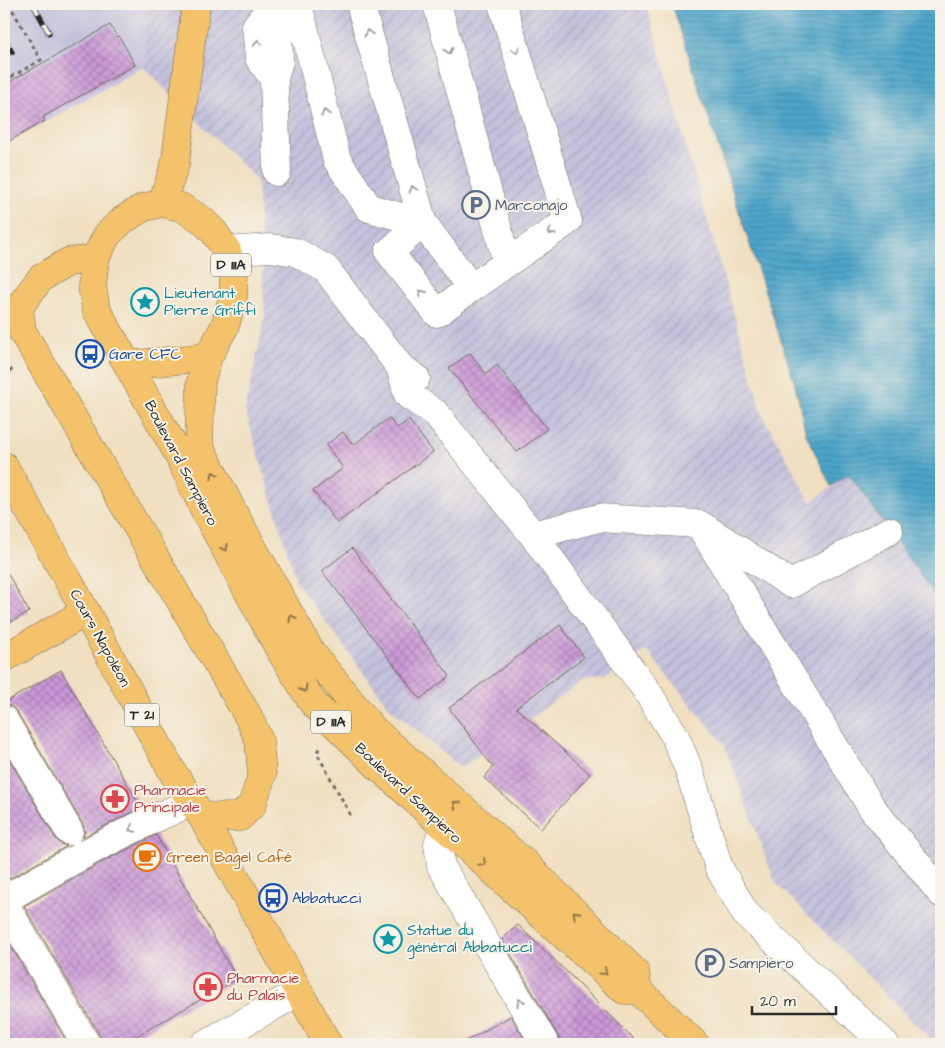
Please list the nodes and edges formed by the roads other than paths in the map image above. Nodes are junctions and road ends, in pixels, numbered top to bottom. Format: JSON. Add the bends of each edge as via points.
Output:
{"nodes":[{"id":1,"x":196,"y":4,"type":"edge"},
{"id":2,"x":298,"y":4,"type":"edge"},
{"id":3,"x":360,"y":4,"type":"edge"},
{"id":4,"x":437,"y":4,"type":"edge"},
{"id":5,"x":502,"y":4,"type":"edge"},
{"id":6,"x":271,"y":6,"type":"edge"},
{"id":7,"x":277,"y":172,"type":"dead end"},
{"id":8,"x":162,"y":204,"type":"junction"},
{"id":9,"x":423,"y":222,"type":"junction"},
{"id":10,"x":227,"y":251,"type":"junction"},
{"id":11,"x":95,"y":259,"type":"junction"},
{"id":12,"x":507,"y":263,"type":"junction"},
{"id":13,"x":471,"y":288,"type":"junction"},
{"id":14,"x":208,"y":358,"type":"junction"},
{"id":15,"x":128,"y":366,"type":"junction"},
{"id":16,"x":4,"y":466,"type":"edge"},
{"id":17,"x":699,"y":524,"type":"junction"},
{"id":18,"x":889,"y":531,"type":"dead end"},
{"id":19,"x":533,"y":535,"type":"junction"},
{"id":20,"x":86,"y":612,"type":"junction"},
{"id":21,"x":4,"y":658,"type":"edge"},
{"id":22,"x":4,"y":720,"type":"edge"},
{"id":23,"x":197,"y":810,"type":"junction"},
{"id":24,"x":444,"y":826,"type":"junction"},
{"id":25,"x":69,"y":831,"type":"dead end"},
{"id":26,"x":941,"y":893,"type":"edge"},
{"id":27,"x":4,"y":902,"type":"edge"},
{"id":28,"x":638,"y":990,"type":"junction"},
{"id":29,"x":299,"y":992,"type":"junction"},
{"id":30,"x":683,"y":1041,"type":"edge"},
{"id":31,"x":86,"y":1044,"type":"edge"},
{"id":32,"x":205,"y":1044,"type":"edge"},
{"id":33,"x":328,"y":1044,"type":"edge"},
{"id":34,"x":545,"y":1044,"type":"edge"},
{"id":35,"x":885,"y":1044,"type":"edge"}],
"edges":[{"from":1,"to":8,"type":"main road","via":[[175,165]]},
{"from":9,"to":2,"type":"street","one_way":true,"via":[[369,208],[337,160]]},
{"from":9,"to":3,"type":"street","one_way":true},
{"from":4,"to":12,"type":"street","one_way":true},
{"from":5,"to":12,"type":"street","one_way":true,"via":[[568,221]]},
{"from":7,"to":6,"type":"street","one_way":true,"via":[[274,79],[259,58],[256,26]]},
{"from":8,"to":10,"type":"main road","number":"D 111A","via":[[181,208],[202,220]]},
{"from":8,"to":11,"type":"main road","number":"D 111A","via":[[142,208],[123,220],[107,235]]},
{"from":9,"to":13,"type":"street"},
{"from":13,"to":9,"type":"street","one_way":true,"via":[[437,313],[389,252]]},
{"from":10,"to":14,"type":"main road","number":"D 111A","via":[[234,274],[233,298],[225,326]]},
{"from":10,"to":19,"type":"street","via":[[270,248],[296,252],[326,269],[400,367],[408,395],[435,413]]},
{"from":11,"to":15,"type":"main road","number":"D 111A","via":[[92,286],[96,309]]},
{"from":11,"to":23,"type":"main road","via":[[68,262],[40,278],[19,307],[22,331],[248,716],[259,740],[262,775],[252,805],[240,817]]},
{"from":12,"to":13,"type":"street"},
{"from":14,"to":15,"type":"main road"},
{"from":28,"to":14,"type":"main road","name":"Boulevard Sampiero","number":"D 111A","one_way":true,"via":[[636,972],[527,865],[373,729],[311,652],[199,445],[201,381]]},
{"from":15,"to":24,"type":"main road","name":"Boulevard Sampiero","number":"D 111A","one_way":true,"via":[[177,452],[279,649],[313,703]]},
{"from":16,"to":20,"type":"main road","name":"Cours Napoléon","number":"T 21"},
{"from":17,"to":18,"type":"street","via":[[791,584]]},
{"from":17,"to":19,"type":"street","via":[[599,518]]},
{"from":17,"to":26,"type":"street","via":[[872,808]]},
{"from":19,"to":35,"type":"street","via":[[647,691],[675,736],[689,770],[719,868],[745,913]]},
{"from":20,"to":21,"type":"main road"},
{"from":20,"to":23,"type":"main road","name":"Cours Napoléon","number":"T 21"},
{"from":22,"to":25,"type":"street"},
{"from":23,"to":27,"type":"street","one_way":true,"via":[[157,817],[83,854]]},
{"from":23,"to":29,"type":"main road","name":"Cours Napoléon","number":"T 21"},
{"from":24,"to":28,"type":"main road","name":"Boulevard Sampiero","number":"D 111A","one_way":true,"via":[[624,990]]},
{"from":34,"to":24,"type":"street","one_way":true,"via":[[440,866],[438,844]]},
{"from":27,"to":31,"type":"street"},
{"from":28,"to":30,"type":"main road","name":"Boulevard Sampiero","number":"D 111A"},
{"from":29,"to":32,"type":"street"},
{"from":29,"to":33,"type":"main road","name":"Cours Napoléon","number":"T 21"}]}
